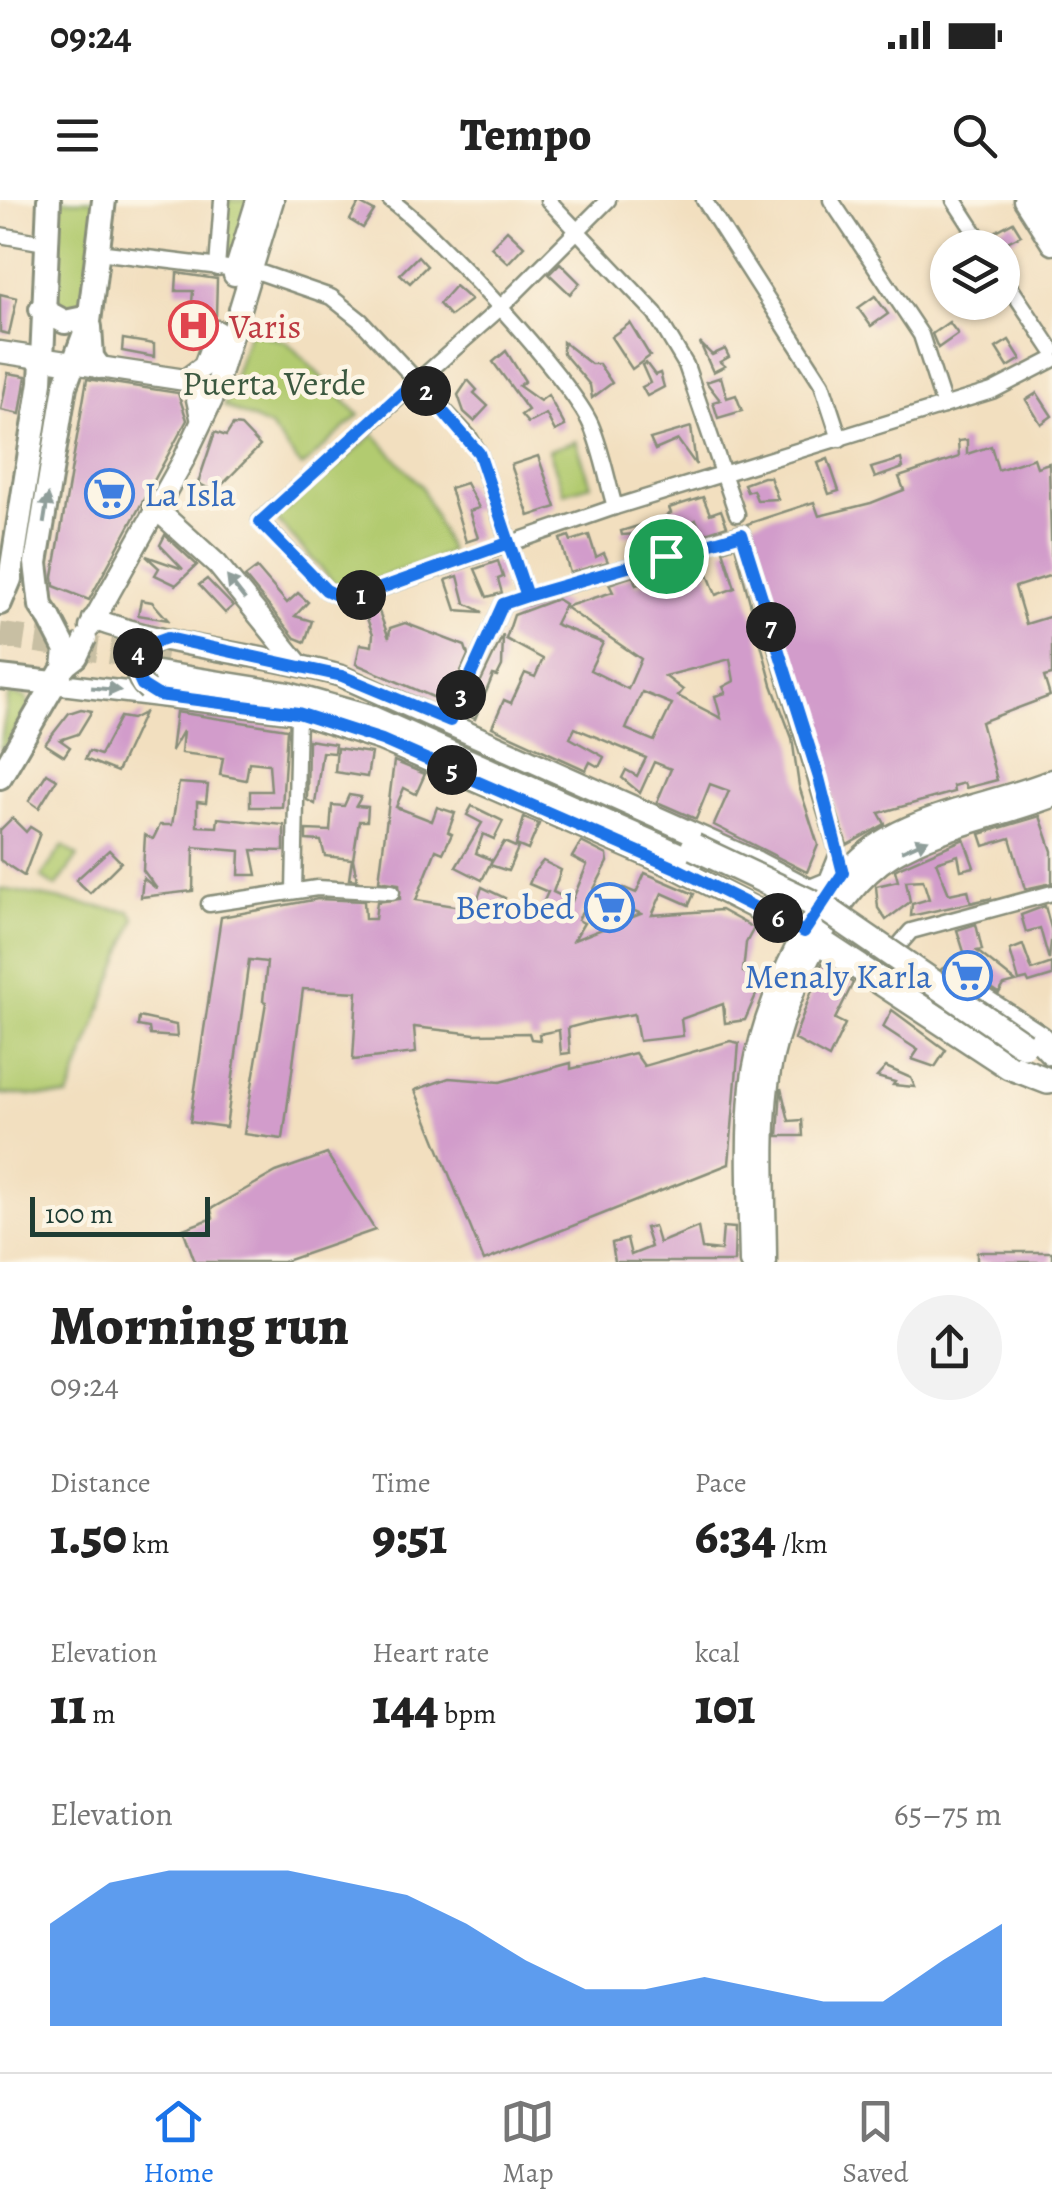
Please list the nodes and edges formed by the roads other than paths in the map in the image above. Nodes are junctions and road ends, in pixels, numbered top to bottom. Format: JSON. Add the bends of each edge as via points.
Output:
{"nodes":[{"id":1,"x":48,"y":200,"type":"edge"},
{"id":2,"x":104,"y":200,"type":"edge"},
{"id":3,"x":222,"y":200,"type":"edge"},
{"id":4,"x":258,"y":200,"type":"edge"},
{"id":5,"x":273,"y":200,"type":"edge"},
{"id":6,"x":390,"y":200,"type":"edge"},
{"id":7,"x":548,"y":200,"type":"edge"},
{"id":8,"x":608,"y":200,"type":"edge"},
{"id":9,"x":704,"y":200,"type":"edge"},
{"id":10,"x":831,"y":200,"type":"edge"},
{"id":11,"x":954,"y":200,"type":"edge"},
{"id":12,"x":1024,"y":200,"type":"edge"},
{"id":13,"x":1042,"y":200,"type":"edge"},
{"id":14,"x":1052,"y":215,"type":"edge"},
{"id":15,"x":578,"y":230,"type":"junction"},
{"id":16,"x":973,"y":230,"type":"edge"},
{"id":17,"x":0,"y":235,"type":"edge"},
{"id":18,"x":45,"y":243,"type":"junction"},
{"id":19,"x":1052,"y":244,"type":"edge"},
{"id":20,"x":98,"y":252,"type":"junction"},
{"id":21,"x":235,"y":268,"type":"junction"},
{"id":22,"x":1020,"y":301,"type":"edge"},
{"id":23,"x":498,"y":308,"type":"junction"},
{"id":24,"x":41,"y":310,"type":"junction"},
{"id":25,"x":89,"y":319,"type":"junction"},
{"id":26,"x":1052,"y":350,"type":"edge"},
{"id":27,"x":0,"y":352,"type":"edge"},
{"id":28,"x":42,"y":358,"type":"junction"},
{"id":29,"x":1052,"y":360,"type":"edge"},
{"id":30,"x":71,"y":363,"type":"junction"},
{"id":31,"x":98,"y":366,"type":"junction"},
{"id":32,"x":185,"y":380,"type":"junction"},
{"id":33,"x":416,"y":380,"type":"junction"},
{"id":34,"x":944,"y":406,"type":"junction"},
{"id":35,"x":201,"y":417,"type":"junction"},
{"id":36,"x":840,"y":440,"type":"junction"},
{"id":37,"x":723,"y":474,"type":"junction"},
{"id":38,"x":154,"y":506,"type":"junction"},
{"id":39,"x":615,"y":507,"type":"junction"},
{"id":40,"x":737,"y":514,"type":"dead end"},
{"id":41,"x":508,"y":543,"type":"junction"},
{"id":42,"x":2,"y":596,"type":"edge"},
{"id":43,"x":527,"y":596,"type":"junction"},
{"id":44,"x":89,"y":628,"type":"junction"},
{"id":45,"x":298,"y":664,"type":"junction"},
{"id":46,"x":158,"y":666,"type":"junction"},
{"id":47,"x":58,"y":675,"type":"junction"},
{"id":48,"x":0,"y":677,"type":"edge"},
{"id":49,"x":298,"y":713,"type":"junction"},
{"id":50,"x":450,"y":721,"type":"junction"},
{"id":51,"x":0,"y":777,"type":"edge"},
{"id":52,"x":1052,"y":780,"type":"edge"},
{"id":53,"x":1052,"y":798,"type":"edge"},
{"id":54,"x":848,"y":870,"type":"junction"},
{"id":55,"x":294,"y":890,"type":"junction"},
{"id":56,"x":392,"y":892,"type":"dead end"},
{"id":57,"x":1052,"y":893,"type":"edge"},
{"id":58,"x":826,"y":896,"type":"junction"},
{"id":59,"x":209,"y":904,"type":"dead end"},
{"id":60,"x":812,"y":936,"type":"junction"},
{"id":61,"x":900,"y":945,"type":"junction"},
{"id":62,"x":1051,"y":1069,"type":"edge"},
{"id":63,"x":750,"y":1262,"type":"edge"},
{"id":64,"x":766,"y":1262,"type":"edge"}],
"edges":[{"from":1,"to":18,"type":"main road"},
{"from":2,"to":20,"type":"main road"},
{"from":3,"to":21,"type":"street"},
{"from":4,"to":21,"type":"main road"},
{"from":5,"to":21,"type":"main road"},
{"from":6,"to":23,"type":"street"},
{"from":7,"to":15,"type":"street"},
{"from":8,"to":15,"type":"street"},
{"from":9,"to":36,"type":"street","via":[[822,384]]},
{"from":10,"to":34,"type":"street","via":[[921,335]]},
{"from":11,"to":16,"type":"street"},
{"from":12,"to":19,"type":"main road"},
{"from":13,"to":14,"type":"main road"},
{"from":15,"to":23,"type":"street"},
{"from":15,"to":37,"type":"street","via":[[655,313],[686,365]]},
{"from":17,"to":18,"type":"street"},
{"from":18,"to":24,"type":"main road"},
{"from":20,"to":21,"type":"street"},
{"from":20,"to":25,"type":"main road"},
{"from":21,"to":32,"type":"main road","via":[[210,357]]},
{"from":21,"to":33,"type":"street","via":[[331,297]]},
{"from":21,"to":35,"type":"main road","via":[[212,400]]},
{"from":22,"to":26,"type":"street"},
{"from":23,"to":33,"type":"street"},
{"from":23,"to":39,"type":"street","via":[[591,424]]},
{"from":24,"to":25,"type":"main road","via":[[64,322]]},
{"from":24,"to":28,"type":"main road"},
{"from":25,"to":30,"type":"main road"},
{"from":25,"to":31,"type":"main road"},
{"from":27,"to":28,"type":"main road"},
{"from":28,"to":30,"type":"main road"},
{"from":28,"to":42,"type":"main road"},
{"from":29,"to":34,"type":"street"},
{"from":30,"to":31,"type":"main road"},
{"from":47,"to":30,"type":"main road","one_way":true,"bridge":true,"via":[[66,650],[45,612],[36,563]]},
{"from":31,"to":32,"type":"main road"},
{"from":32,"to":35,"type":"main road","via":[[196,390]]},
{"from":33,"to":41,"type":"street","via":[[479,453]]},
{"from":33,"to":41,"type":"street","via":[[260,522],[326,590],[347,600]]},
{"from":34,"to":36,"type":"street"},
{"from":35,"to":38,"type":"main road","via":[[183,462]]},
{"from":36,"to":37,"type":"street"},
{"from":37,"to":39,"type":"street"},
{"from":37,"to":40,"type":"street"},
{"from":38,"to":44,"type":"main road"},
{"from":45,"to":38,"type":"main road","one_way":true,"via":[[217,564]]},
{"from":39,"to":41,"type":"street"},
{"from":41,"to":43,"type":"street"},
{"from":43,"to":50,"type":"street","via":[[503,604]]},
{"from":43,"to":54,"type":"street","via":[[742,534]]},
{"from":44,"to":46,"type":"main road","via":[[128,632]]},
{"from":44,"to":47,"type":"main road","bridge":true,"via":[[77,657]]},
{"from":45,"to":46,"type":"main road"},
{"from":45,"to":50,"type":"main road"},
{"from":47,"to":46,"type":"main road","one_way":true},
{"from":46,"to":49,"type":"main road"},
{"from":46,"to":62,"type":"highway","bridge":true,"via":[[288,678],[375,703],[692,854],[799,893]]},
{"from":47,"to":48,"type":"main road"},
{"from":47,"to":51,"type":"main road"},
{"from":49,"to":55,"type":"street"},
{"from":49,"to":60,"type":"main road","via":[[382,740],[678,869]]},
{"from":50,"to":58,"type":"main road"},
{"from":52,"to":54,"type":"main road","via":[[906,828]]},
{"from":54,"to":53,"type":"main road","one_way":true},
{"from":54,"to":58,"type":"main road"},
{"from":54,"to":58,"type":"street","via":[[827,880]]},
{"from":55,"to":56,"type":"street"},
{"from":55,"to":59,"type":"street"},
{"from":57,"to":61,"type":"street","via":[[911,930]]},
{"from":58,"to":60,"type":"main road"},
{"from":58,"to":61,"type":"highway"},
{"from":60,"to":62,"type":"highway","via":[[1009,1066]]},
{"from":60,"to":63,"type":"main road","via":[[763,1033],[752,1078]]},
{"from":60,"to":64,"type":"main road","via":[[770,1069]]},
{"from":61,"to":62,"type":"highway","via":[[1039,1038]]}]}
